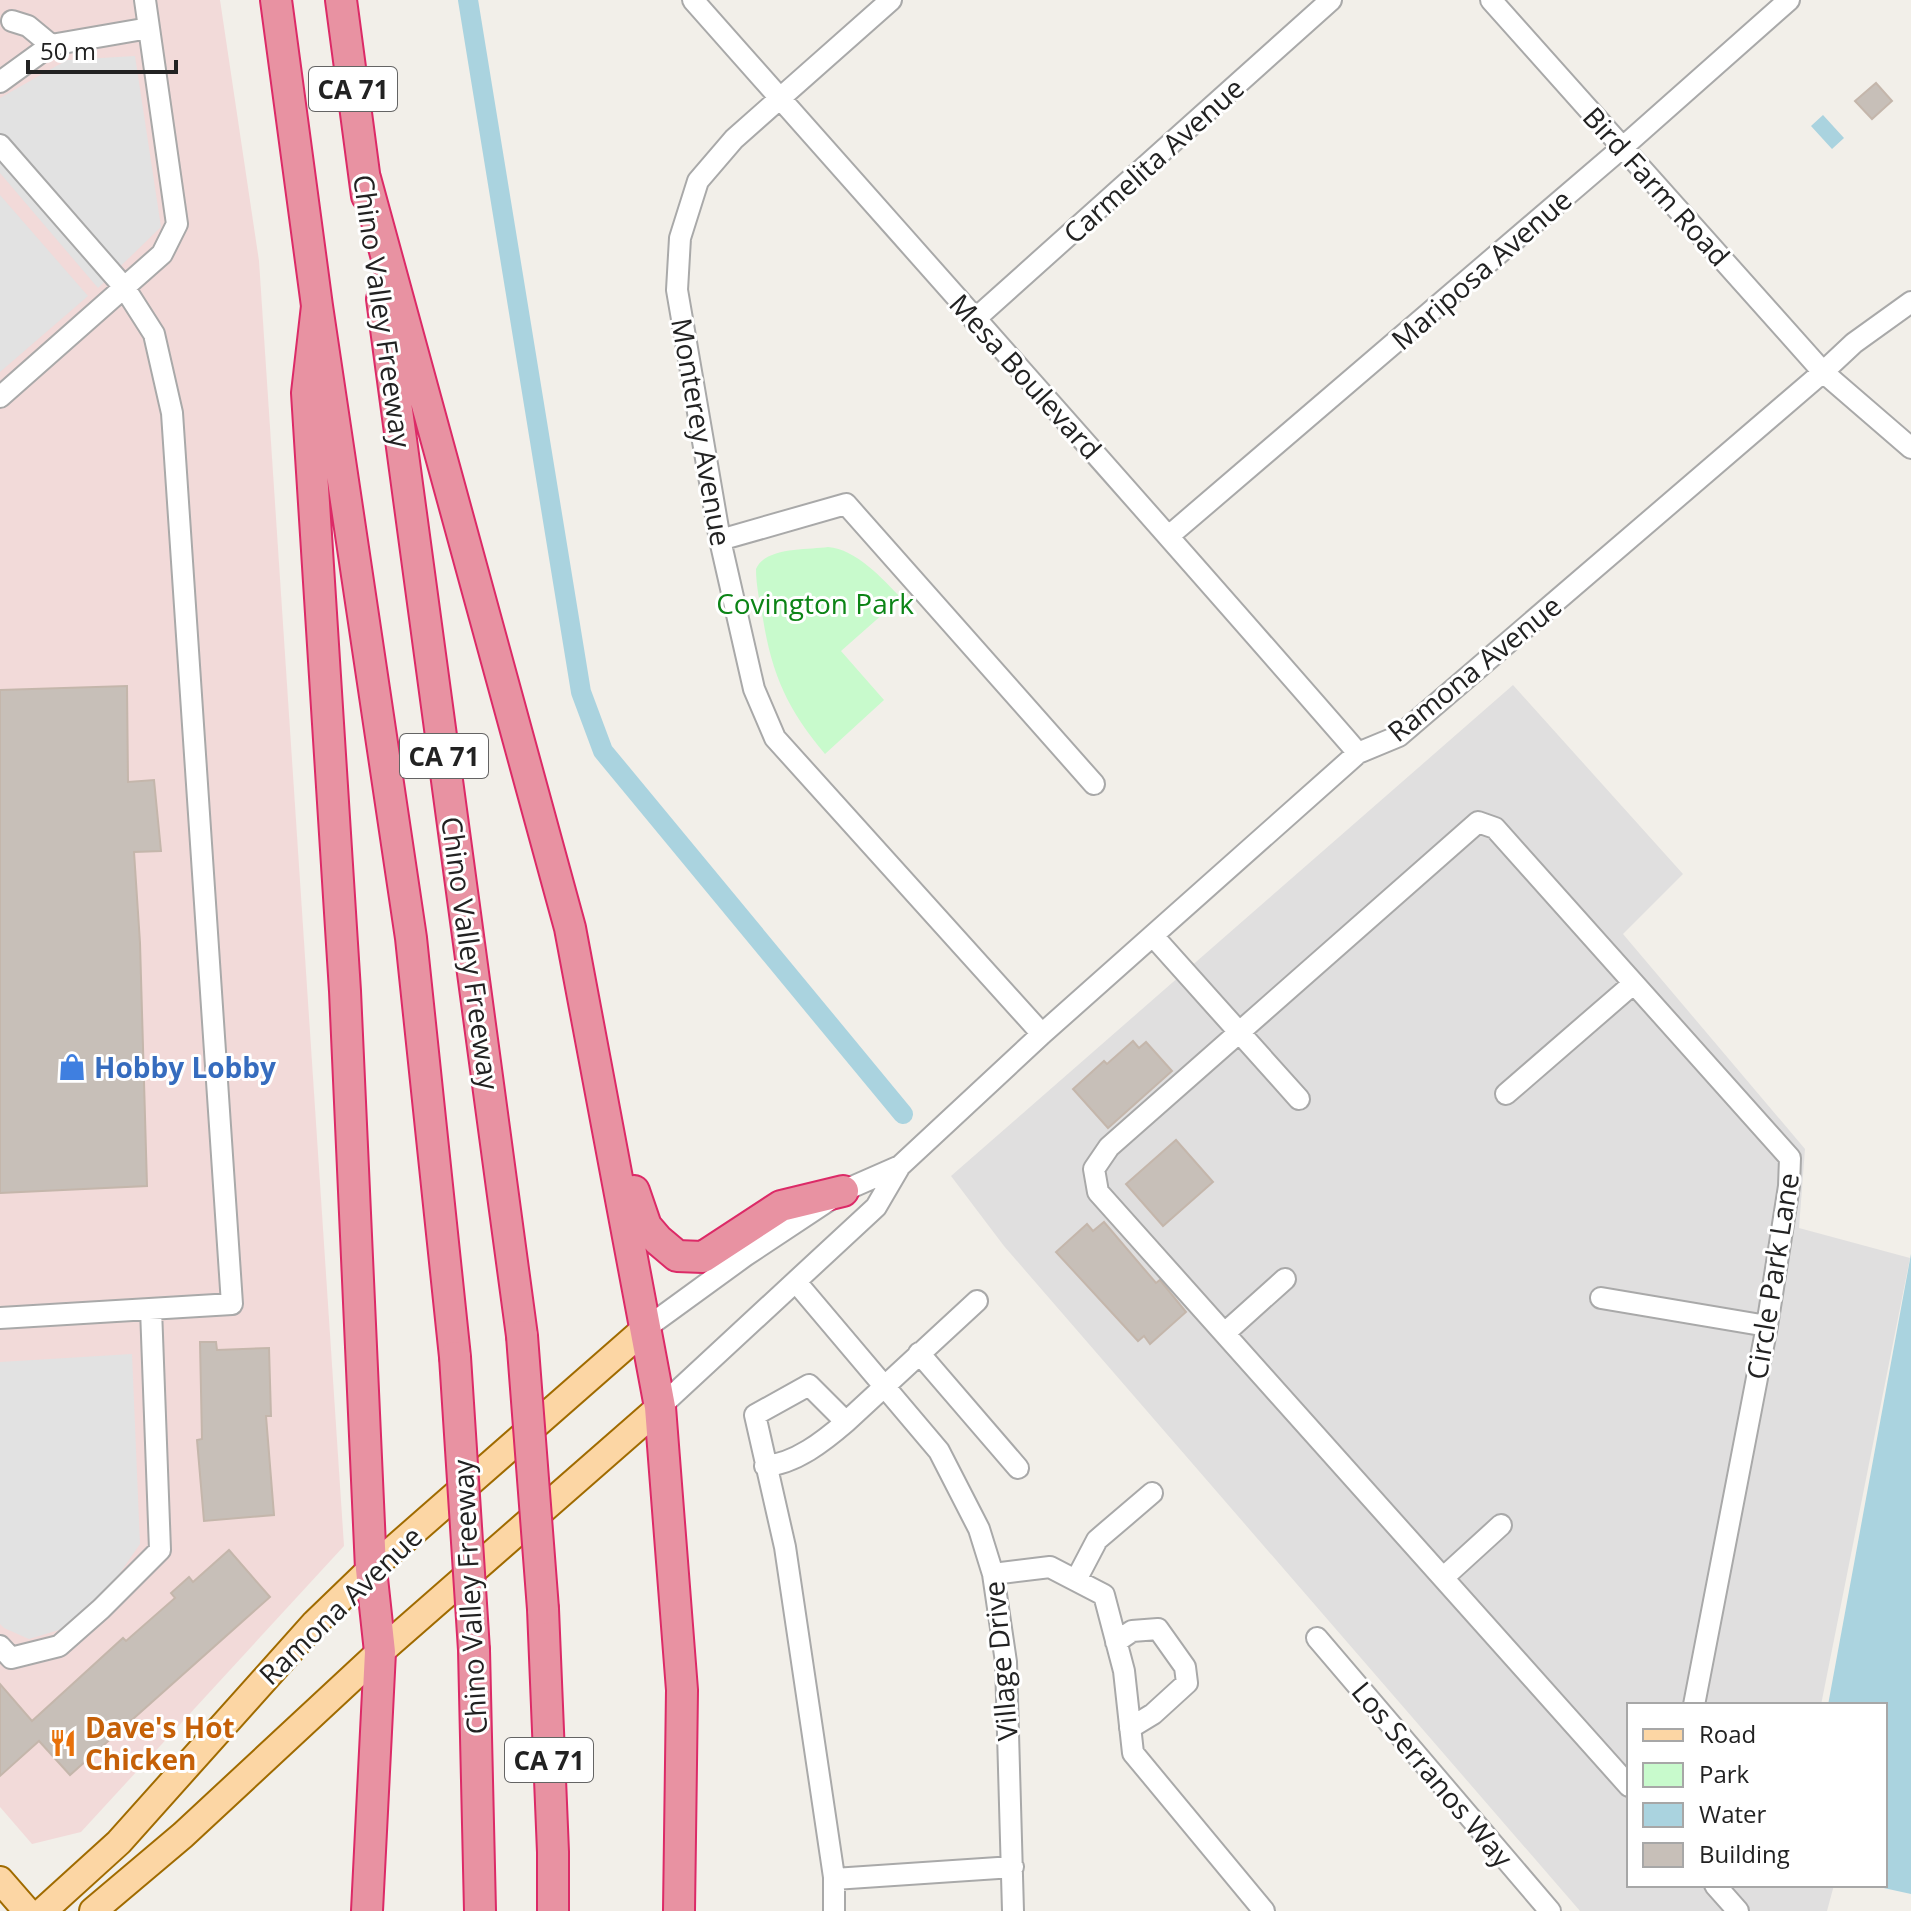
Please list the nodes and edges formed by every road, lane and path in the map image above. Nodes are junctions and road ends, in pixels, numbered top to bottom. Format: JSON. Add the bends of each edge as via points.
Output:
{"nodes":[{"id":1,"x":145,"y":0,"type":"edge"},
{"id":2,"x":276,"y":0,"type":"edge"},
{"id":3,"x":341,"y":0,"type":"edge"},
{"id":4,"x":693,"y":0,"type":"edge"},
{"id":5,"x":891,"y":0,"type":"edge"},
{"id":6,"x":1331,"y":0,"type":"edge"},
{"id":7,"x":1491,"y":0,"type":"edge"},
{"id":8,"x":1789,"y":0,"type":"edge"},
{"id":9,"x":12,"y":21,"type":"dead end"},
{"id":10,"x":149,"y":28,"type":"junction"},
{"id":11,"x":51,"y":45,"type":"junction"},
{"id":12,"x":0,"y":82,"type":"edge"},
{"id":13,"x":779,"y":97,"type":"junction"},
{"id":14,"x":0,"y":145,"type":"edge"},
{"id":15,"x":1623,"y":147,"type":"junction"},
{"id":16,"x":365,"y":178,"type":"junction"},
{"id":17,"x":124,"y":287,"type":"junction"},
{"id":18,"x":1911,"y":302,"type":"edge"},
{"id":19,"x":317,"y":306,"type":"junction"},
{"id":20,"x":974,"y":320,"type":"junction"},
{"id":21,"x":1823,"y":372,"type":"junction"},
{"id":22,"x":0,"y":397,"type":"edge"},
{"id":23,"x":1911,"y":448,"type":"edge"},
{"id":24,"x":1170,"y":535,"type":"junction"},
{"id":25,"x":720,"y":540,"type":"junction"},
{"id":26,"x":1332,"y":723,"type":"junction"},
{"id":27,"x":1358,"y":753,"type":"junction"},
{"id":28,"x":1094,"y":784,"type":"dead end"},
{"id":29,"x":1304,"y":802,"type":"junction"},
{"id":30,"x":1153,"y":936,"type":"junction"},
{"id":31,"x":1633,"y":984,"type":"junction"},
{"id":32,"x":1238,"y":1031,"type":"junction"},
{"id":33,"x":1042,"y":1034,"type":"junction"},
{"id":34,"x":1506,"y":1094,"type":"dead end"},
{"id":35,"x":1299,"y":1099,"type":"dead end"},
{"id":36,"x":604,"y":1107,"type":"junction"},
{"id":37,"x":900,"y":1166,"type":"junction"},
{"id":38,"x":843,"y":1191,"type":"junction"},
{"id":39,"x":1285,"y":1279,"type":"dead end"},
{"id":40,"x":796,"y":1282,"type":"junction"},
{"id":41,"x":1601,"y":1298,"type":"dead end"},
{"id":42,"x":977,"y":1301,"type":"dead end"},
{"id":43,"x":151,"y":1309,"type":"junction"},
{"id":44,"x":0,"y":1318,"type":"edge"},
{"id":45,"x":1767,"y":1326,"type":"junction"},
{"id":46,"x":646,"y":1328,"type":"junction"},
{"id":47,"x":1226,"y":1332,"type":"junction"},
{"id":48,"x":919,"y":1353,"type":"junction"},
{"id":49,"x":885,"y":1385,"type":"junction"},
{"id":50,"x":660,"y":1407,"type":"junction"},
{"id":51,"x":846,"y":1422,"type":"junction"},
{"id":52,"x":765,"y":1466,"type":"junction"},
{"id":53,"x":1018,"y":1468,"type":"dead end"},
{"id":54,"x":1152,"y":1493,"type":"dead end"},
{"id":55,"x":1501,"y":1525,"type":"dead end"},
{"id":56,"x":371,"y":1569,"type":"junction"},
{"id":57,"x":993,"y":1574,"type":"junction"},
{"id":58,"x":1444,"y":1577,"type":"junction"},
{"id":59,"x":1076,"y":1580,"type":"junction"},
{"id":60,"x":1317,"y":1638,"type":"dead end"},
{"id":61,"x":1116,"y":1642,"type":"junction"},
{"id":62,"x":0,"y":1646,"type":"edge"},
{"id":63,"x":380,"y":1652,"type":"junction"},
{"id":64,"x":1694,"y":1703,"type":"edge"},
{"id":65,"x":1130,"y":1728,"type":"junction"},
{"id":66,"x":1627,"y":1784,"type":"edge"},
{"id":67,"x":1013,"y":1867,"type":"junction"},
{"id":68,"x":834,"y":1879,"type":"junction"},
{"id":69,"x":0,"y":1880,"type":"edge"},
{"id":70,"x":1717,"y":1887,"type":"edge"},
{"id":71,"x":1258,"y":1909,"type":"edge"},
{"id":72,"x":27,"y":1911,"type":"edge"},
{"id":73,"x":43,"y":1911,"type":"edge"},
{"id":74,"x":93,"y":1911,"type":"edge"},
{"id":75,"x":367,"y":1911,"type":"edge"},
{"id":76,"x":480,"y":1911,"type":"edge"},
{"id":77,"x":553,"y":1911,"type":"edge"},
{"id":78,"x":679,"y":1911,"type":"edge"},
{"id":79,"x":834,"y":1911,"type":"edge"},
{"id":80,"x":1013,"y":1911,"type":"edge"},
{"id":81,"x":1550,"y":1911,"type":"edge"},
{"id":82,"x":1738,"y":1911,"type":"edge"}],
"edges":[{"from":1,"to":10,"type":"street"},
{"from":2,"to":19,"type":"highway","name":"Chino Valley Freeway","number":"CA 71"},
{"from":3,"to":16,"type":"highway","name":"Chino Valley Freeway","number":"CA 71"},
{"from":4,"to":13,"type":"street","name":"Mesa Boulevard"},
{"from":5,"to":13,"type":"street","name":"Monterey Avenue"},
{"from":6,"to":20,"type":"street","name":"Carmelita Avenue"},
{"from":7,"to":15,"type":"street","name":"Bird Farm Road"},
{"from":8,"to":15,"type":"street","name":"Mariposa Avenue"},
{"from":9,"to":11,"type":"street","via":[[28,26]]},
{"from":10,"to":11,"type":"street"},
{"from":10,"to":17,"type":"street","via":[[177,224],[162,254]]},
{"from":11,"to":12,"type":"street"},
{"from":13,"to":20,"type":"street","name":"Mesa Boulevard"},
{"from":13,"to":25,"type":"street","name":"Monterey Avenue","via":[[698,181],[680,238],[677,290]]},
{"from":14,"to":17,"type":"street"},
{"from":15,"to":21,"type":"street","name":"Bird Farm Road"},
{"from":15,"to":24,"type":"street","name":"Mariposa Avenue"},
{"from":16,"to":36,"type":"highway","via":[[570,928]]},
{"from":16,"to":77,"type":"highway","name":"Chino Valley Freeway","number":"CA 71","bridge":true,"via":[[522,1336],[543,1609]]},
{"from":17,"to":22,"type":"street"},
{"from":17,"to":43,"type":"street","via":[[154,334],[172,413],[232,1304]]},
{"from":18,"to":21,"type":"street","name":"Ramona Avenue"},
{"from":19,"to":56,"type":"highway","via":[[307,393],[345,991]]},
{"from":19,"to":76,"type":"highway","name":"Chino Valley Freeway","number":"CA 71","bridge":true,"via":[[411,938],[455,1357],[474,1650]]},
{"from":20,"to":24,"type":"street","name":"Mesa Boulevard"},
{"from":21,"to":23,"type":"street","name":"Bird Farm Road"},
{"from":21,"to":27,"type":"street","name":"Ramona Avenue","via":[[1399,736]]},
{"from":24,"to":26,"type":"street","name":"Mesa Boulevard"},
{"from":25,"to":28,"type":"street","via":[[846,504]]},
{"from":25,"to":33,"type":"street","name":"Monterey Avenue","via":[[754,689],[775,738]]},
{"from":26,"to":27,"type":"street","name":"Mesa Boulevard"},
{"from":26,"to":29,"type":"street","via":[[1331,765]]},
{"from":27,"to":29,"type":"street","name":"Ramona Avenue"},
{"from":29,"to":30,"type":"street","name":"Ramona Avenue"},
{"from":30,"to":32,"type":"street"},
{"from":30,"to":33,"type":"street","name":"Ramona Avenue"},
{"from":31,"to":32,"type":"street","name":"Circle Park Lane","via":[[1495,828],[1478,822]]},
{"from":31,"to":34,"type":"street"},
{"from":31,"to":45,"type":"street","name":"Circle Park Lane","via":[[1790,1158]]},
{"from":32,"to":35,"type":"street"},
{"from":32,"to":47,"type":"street","via":[[1109,1147],[1094,1169],[1098,1192]]},
{"from":33,"to":37,"type":"street","name":"Ramona Avenue"},
{"from":36,"to":38,"type":"highway","via":[[646,1226],[677,1256],[703,1257],[781,1206]]},
{"from":36,"to":46,"type":"highway"},
{"from":37,"to":38,"type":"street","name":"Ramona Avenue"},
{"from":37,"to":40,"type":"street","name":"Ramona Avenue","via":[[876,1207]]},
{"from":38,"to":46,"type":"street","name":"Ramona Avenue"},
{"from":39,"to":47,"type":"street"},
{"from":40,"to":49,"type":"street","name":"Village Drive"},
{"from":40,"to":50,"type":"street","name":"Ramona Avenue"},
{"from":41,"to":45,"type":"street"},
{"from":42,"to":48,"type":"street"},
{"from":43,"to":44,"type":"street"},
{"from":43,"to":62,"type":"street","via":[[160,1550],[59,1646],[11,1658]]},
{"from":45,"to":64,"type":"street","name":"Circle Park Lane"},
{"from":46,"to":50,"type":"highway"},
{"from":46,"to":56,"type":"main road","name":"Ramona Avenue"},
{"from":47,"to":58,"type":"street"},
{"from":48,"to":49,"type":"street"},
{"from":48,"to":53,"type":"street"},
{"from":49,"to":51,"type":"street"},
{"from":49,"to":57,"type":"street","name":"Village Drive","via":[[939,1451],[979,1529]]},
{"from":50,"to":63,"type":"main road","name":"Ramona Avenue"},
{"from":50,"to":78,"type":"highway","via":[[682,1690]]},
{"from":51,"to":52,"type":"street","via":[[780,1465]]},
{"from":51,"to":52,"type":"street","via":[[809,1385],[755,1415]]},
{"from":52,"to":68,"type":"street","via":[[785,1547]]},
{"from":54,"to":59,"type":"street","via":[[1097,1540]]},
{"from":55,"to":58,"type":"street"},
{"from":56,"to":63,"type":"highway"},
{"from":56,"to":73,"type":"main road","name":"Ramona Avenue","via":[[315,1623],[119,1842]]},
{"from":57,"to":59,"type":"street","via":[[1050,1567]]},
{"from":57,"to":67,"type":"street","name":"Village Drive","via":[[1006,1662]]},
{"from":58,"to":66,"type":"street"},
{"from":59,"to":61,"type":"street","via":[[1104,1595]]},
{"from":60,"to":81,"type":"street","name":"Los Serranos Way"},
{"from":61,"to":65,"type":"street"},
{"from":61,"to":65,"type":"street","via":[[1132,1631],[1158,1629],[1185,1667],[1187,1683]]},
{"from":63,"to":74,"type":"main road","name":"Ramona Avenue"},
{"from":63,"to":75,"type":"highway"},
{"from":65,"to":71,"type":"street","via":[[1133,1753]]},
{"from":67,"to":68,"type":"street"},
{"from":67,"to":80,"type":"street","name":"Village Drive"},
{"from":68,"to":79,"type":"street"},
{"from":69,"to":72,"type":"main road"},
{"from":70,"to":82,"type":"street"}]}
